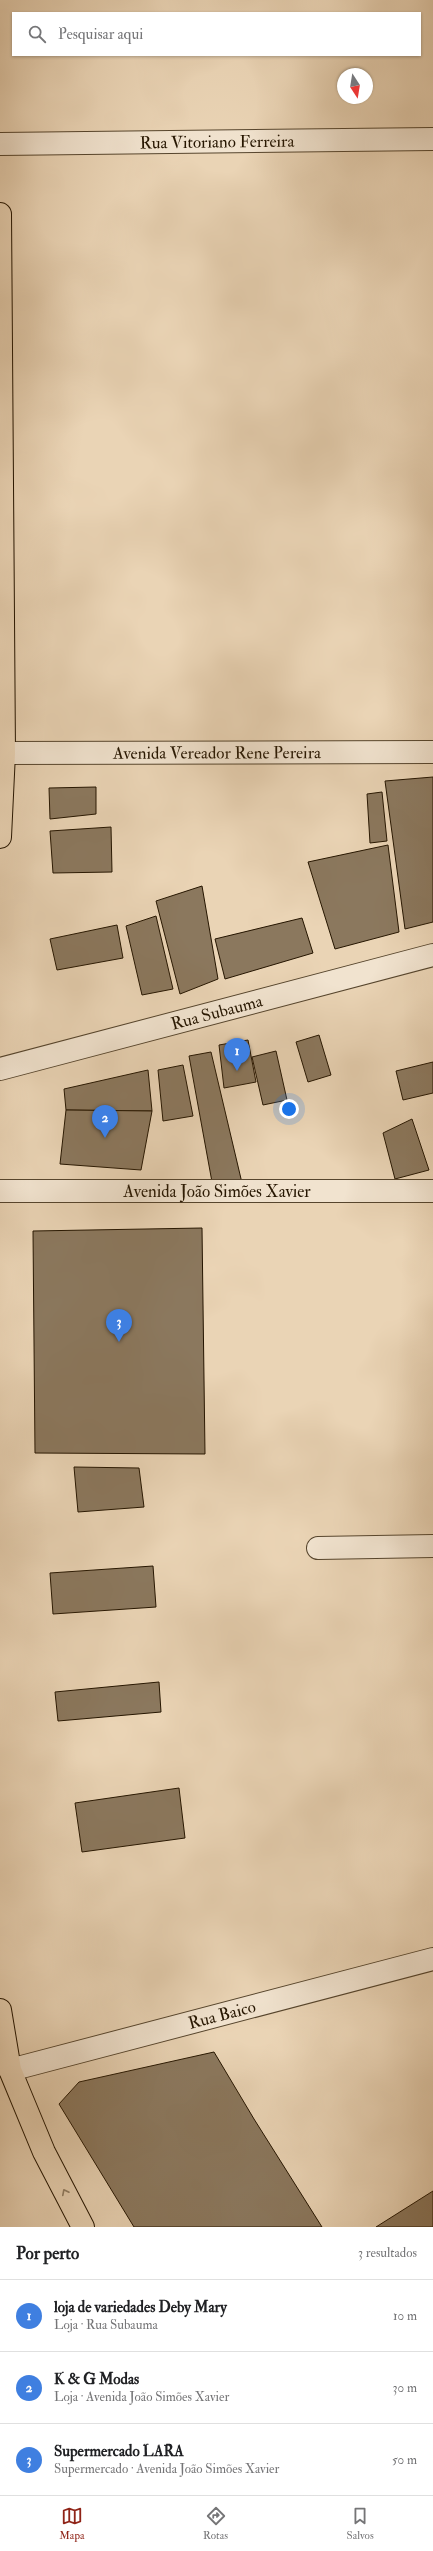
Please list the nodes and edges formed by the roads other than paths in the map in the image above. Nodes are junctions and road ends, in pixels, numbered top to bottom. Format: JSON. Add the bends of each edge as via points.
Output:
{"nodes":[{"id":1,"x":433,"y":139,"type":"edge"},
{"id":2,"x":0,"y":144,"type":"edge"},
{"id":3,"x":0,"y":214,"type":"edge"},
{"id":4,"x":433,"y":752,"type":"edge"},
{"id":5,"x":2,"y":753,"type":"edge"},
{"id":6,"x":0,"y":837,"type":"edge"},
{"id":7,"x":433,"y":955,"type":"edge"},
{"id":8,"x":0,"y":1069,"type":"edge"},
{"id":9,"x":0,"y":1191,"type":"edge"},
{"id":10,"x":433,"y":1191,"type":"edge"},
{"id":11,"x":433,"y":1546,"type":"edge"},
{"id":12,"x":318,"y":1548,"type":"dead end"},
{"id":13,"x":433,"y":1959,"type":"edge"},
{"id":14,"x":0,"y":2010,"type":"edge"},
{"id":15,"x":10,"y":2070,"type":"junction"},
{"id":16,"x":83,"y":2227,"type":"edge"}],
"edges":[{"from":1,"to":2,"type":"street","name":"Rua Vitoriano Ferreira"},
{"from":3,"to":5,"type":"main road"},
{"from":4,"to":5,"type":"street","name":"Avenida Vereador Rene Pereira"},
{"from":5,"to":6,"type":"main road"},
{"from":7,"to":8,"type":"street","name":"Rua Subauma"},
{"from":9,"to":10,"type":"street","name":"Avenida João Simões Xavier"},
{"from":11,"to":12,"type":"street"},
{"from":13,"to":15,"type":"street","name":"Rua Baico"},
{"from":14,"to":15,"type":"main road"},
{"from":16,"to":15,"type":"main road","one_way":true,"via":[[44,2152]]}]}
